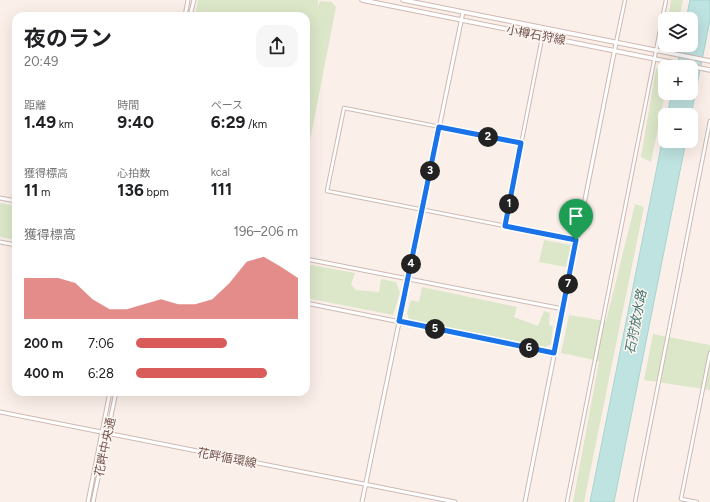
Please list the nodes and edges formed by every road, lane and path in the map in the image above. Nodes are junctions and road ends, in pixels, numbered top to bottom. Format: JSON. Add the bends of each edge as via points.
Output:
{"nodes":[{"id":1,"x":188,"y":0,"type":"edge"},
{"id":2,"x":194,"y":0,"type":"edge"},
{"id":3,"x":362,"y":0,"type":"edge"},
{"id":4,"x":403,"y":0,"type":"edge"},
{"id":5,"x":625,"y":0,"type":"edge"},
{"id":6,"x":666,"y":0,"type":"edge"},
{"id":7,"x":186,"y":12,"type":"edge"},
{"id":8,"x":191,"y":12,"type":"edge"},
{"id":9,"x":463,"y":12,"type":"junction"},
{"id":10,"x":462,"y":20,"type":"junction"},
{"id":11,"x":544,"y":28,"type":"junction"},
{"id":12,"x":543,"y":36,"type":"junction"},
{"id":13,"x":616,"y":43,"type":"junction"},
{"id":14,"x":657,"y":50,"type":"junction"},
{"id":15,"x":615,"y":51,"type":"junction"},
{"id":16,"x":655,"y":59,"type":"junction"},
{"id":17,"x":710,"y":61,"type":"edge"},
{"id":18,"x":710,"y":70,"type":"edge"},
{"id":19,"x":710,"y":121,"type":"edge"},
{"id":20,"x":439,"y":127,"type":"junction"},
{"id":21,"x":521,"y":143,"type":"junction"},
{"id":22,"x":0,"y":198,"type":"edge"},
{"id":23,"x":12,"y":200,"type":"edge"},
{"id":24,"x":422,"y":210,"type":"junction"},
{"id":25,"x":505,"y":226,"type":"junction"},
{"id":26,"x":576,"y":240,"type":"junction"},
{"id":27,"x":0,"y":242,"type":"edge"},
{"id":28,"x":12,"y":244,"type":"edge"},
{"id":29,"x":310,"y":260,"type":"edge"},
{"id":30,"x":408,"y":279,"type":"junction"},
{"id":31,"x":310,"y":304,"type":"edge"},
{"id":32,"x":562,"y":309,"type":"junction"},
{"id":33,"x":399,"y":321,"type":"junction"},
{"id":34,"x":554,"y":353,"type":"junction"},
{"id":35,"x":710,"y":353,"type":"edge"},
{"id":36,"x":109,"y":396,"type":"edge"},
{"id":37,"x":115,"y":396,"type":"edge"},
{"id":38,"x":0,"y":412,"type":"edge"},
{"id":39,"x":102,"y":433,"type":"junction"},
{"id":40,"x":108,"y":434,"type":"junction"},
{"id":41,"x":365,"y":485,"type":"junction"},
{"id":42,"x":88,"y":502,"type":"edge"},
{"id":43,"x":93,"y":502,"type":"edge"},
{"id":44,"x":362,"y":502,"type":"edge"},
{"id":45,"x":455,"y":502,"type":"edge"},
{"id":46,"x":525,"y":502,"type":"edge"},
{"id":47,"x":567,"y":502,"type":"edge"},
{"id":48,"x":635,"y":502,"type":"edge"},
{"id":49,"x":697,"y":502,"type":"edge"}],
"edges":[{"from":1,"to":7,"type":"street"},
{"from":2,"to":8,"type":"street"},
{"from":3,"to":10,"type":"main road","name":"小樽石狩線"},
{"from":4,"to":9,"type":"main road","name":"小樽石狩線"},
{"from":5,"to":13,"type":"street"},
{"from":6,"to":14,"type":"street"},
{"from":9,"to":10,"type":"street"},
{"from":9,"to":11,"type":"main road","name":"小樽石狩線"},
{"from":10,"to":12,"type":"main road","name":"小樽石狩線"},
{"from":10,"to":20,"type":"street"},
{"from":11,"to":12,"type":"street"},
{"from":11,"to":13,"type":"main road","name":"小樽石狩線"},
{"from":12,"to":15,"type":"main road","name":"小樽石狩線"},
{"from":12,"to":21,"type":"street"},
{"from":13,"to":14,"type":"main road","name":"小樽石狩線"},
{"from":13,"to":15,"type":"street"},
{"from":14,"to":16,"type":"street"},
{"from":14,"to":17,"type":"main road","name":"小樽石狩線"},
{"from":15,"to":16,"type":"main road","name":"小樽石狩線"},
{"from":15,"to":26,"type":"street"},
{"from":16,"to":18,"type":"main road","name":"小樽石狩線"},
{"from":16,"to":47,"type":"street"},
{"from":19,"to":48,"type":"street"},
{"from":20,"to":21,"type":"street"},
{"from":20,"to":24,"type":"street"},
{"from":20,"to":24,"type":"street","via":[[344,108],[327,191]]},
{"from":21,"to":25,"type":"street"},
{"from":22,"to":23,"type":"street"},
{"from":24,"to":25,"type":"street"},
{"from":24,"to":30,"type":"street"},
{"from":25,"to":26,"type":"street"},
{"from":26,"to":32,"type":"street"},
{"from":27,"to":28,"type":"street"},
{"from":29,"to":30,"type":"street"},
{"from":30,"to":32,"type":"street"},
{"from":30,"to":33,"type":"street"},
{"from":31,"to":33,"type":"street"},
{"from":32,"to":34,"type":"street"},
{"from":33,"to":34,"type":"street"},
{"from":33,"to":41,"type":"street"},
{"from":34,"to":46,"type":"street"},
{"from":35,"to":49,"type":"street","via":[[681,499]]},
{"from":36,"to":39,"type":"street","name":"花畔中央通"},
{"from":37,"to":40,"type":"street","name":"花畔中央通"},
{"from":38,"to":39,"type":"street","name":"花畔循環線"},
{"from":39,"to":40,"type":"street","name":"花畔循環線"},
{"from":39,"to":42,"type":"street","name":"花畔中央通"},
{"from":40,"to":41,"type":"street","name":"花畔循環線"},
{"from":40,"to":43,"type":"street","name":"花畔中央通"},
{"from":41,"to":44,"type":"street"},
{"from":41,"to":45,"type":"street","name":"花畔循環線"}]}
